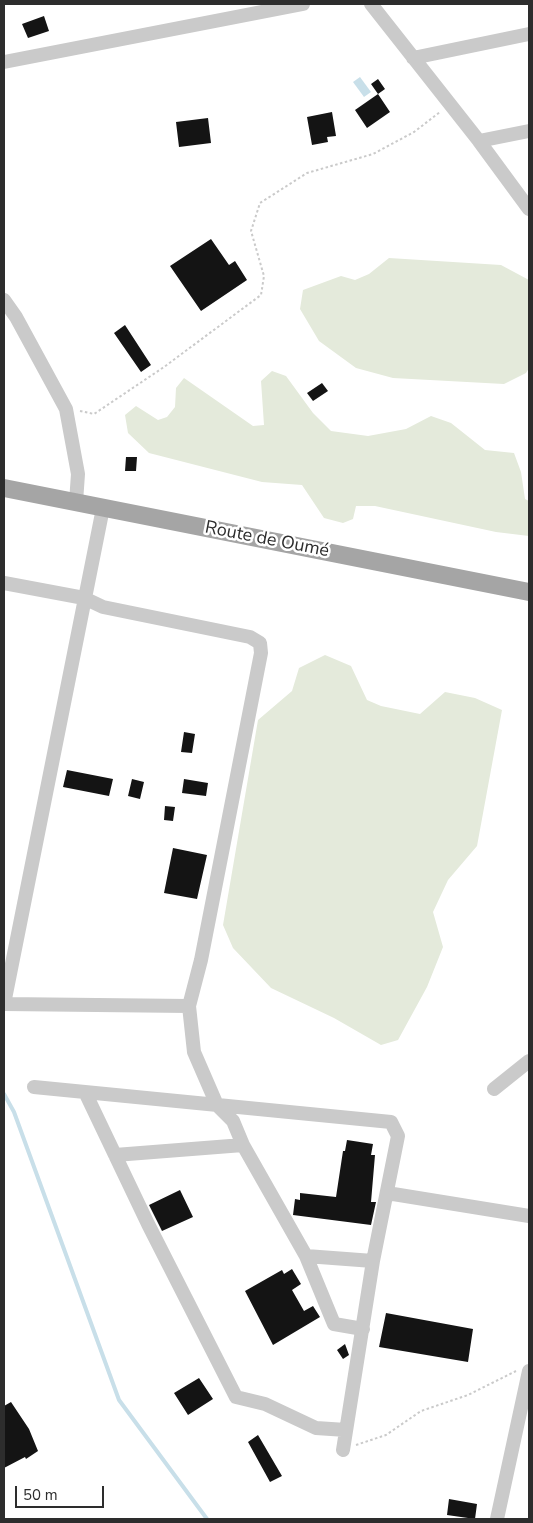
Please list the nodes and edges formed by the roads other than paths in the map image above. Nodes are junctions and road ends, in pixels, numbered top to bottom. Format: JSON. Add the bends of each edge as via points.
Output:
{"nodes":[{"id":1,"x":303,"y":4,"type":"edge"},
{"id":2,"x":371,"y":4,"type":"edge"},
{"id":3,"x":529,"y":34,"type":"edge"},
{"id":4,"x":413,"y":58,"type":"junction"},
{"id":5,"x":4,"y":62,"type":"edge"},
{"id":6,"x":529,"y":131,"type":"edge"},
{"id":7,"x":480,"y":141,"type":"junction"},
{"id":8,"x":529,"y":209,"type":"edge"},
{"id":9,"x":4,"y":300,"type":"edge"},
{"id":10,"x":4,"y":488,"type":"edge"},
{"id":11,"x":76,"y":502,"type":"junction"},
{"id":12,"x":104,"y":508,"type":"junction"},
{"id":13,"x":4,"y":583,"type":"edge"},
{"id":14,"x":529,"y":592,"type":"edge"},
{"id":15,"x":84,"y":598,"type":"junction"},
{"id":16,"x":4,"y":1004,"type":"edge"},
{"id":17,"x":189,"y":1006,"type":"junction"},
{"id":18,"x":529,"y":1062,"type":"edge"},
{"id":19,"x":34,"y":1087,"type":"dead end"},
{"id":20,"x":494,"y":1089,"type":"dead end"},
{"id":21,"x":85,"y":1092,"type":"junction"},
{"id":22,"x":217,"y":1105,"type":"junction"},
{"id":23,"x":243,"y":1145,"type":"junction"},
{"id":24,"x":115,"y":1155,"type":"junction"},
{"id":25,"x":386,"y":1193,"type":"junction"},
{"id":26,"x":529,"y":1216,"type":"edge"},
{"id":27,"x":306,"y":1256,"type":"junction"},
{"id":28,"x":373,"y":1261,"type":"junction"},
{"id":29,"x":363,"y":1329,"type":"junction"},
{"id":30,"x":526,"y":1370,"type":"edge"},
{"id":31,"x":346,"y":1430,"type":"junction"},
{"id":32,"x":343,"y":1450,"type":"road end"},
{"id":33,"x":497,"y":1519,"type":"edge"}],
"edges":[{"from":1,"to":5,"type":"street"},
{"from":2,"to":4,"type":"street"},
{"from":3,"to":4,"type":"street"},
{"from":4,"to":7,"type":"street"},
{"from":6,"to":7,"type":"street"},
{"from":7,"to":8,"type":"street"},
{"from":9,"to":11,"type":"street","via":[[66,409],[78,474]]},
{"from":10,"to":11,"type":"main road","name":"Route de Oumé"},
{"from":11,"to":12,"type":"main road","name":"Route de Oumé"},
{"from":12,"to":14,"type":"main road","name":"Route de Oumé"},
{"from":12,"to":15,"type":"street"},
{"from":13,"to":15,"type":"street"},
{"from":15,"to":16,"type":"street"},
{"from":15,"to":17,"type":"street","via":[[103,607],[250,637],[260,643],[259,663]]},
{"from":16,"to":17,"type":"street"},
{"from":17,"to":22,"type":"street","via":[[194,1052]]},
{"from":18,"to":20,"type":"street"},
{"from":19,"to":21,"type":"street"},
{"from":21,"to":22,"type":"street"},
{"from":21,"to":24,"type":"street"},
{"from":22,"to":23,"type":"street","via":[[233,1121]]},
{"from":22,"to":25,"type":"street","via":[[391,1122],[398,1136]]},
{"from":23,"to":24,"type":"street"},
{"from":23,"to":27,"type":"street"},
{"from":24,"to":31,"type":"street","via":[[236,1397],[265,1404],[316,1428]]},
{"from":25,"to":26,"type":"street"},
{"from":25,"to":28,"type":"street"},
{"from":27,"to":28,"type":"street"},
{"from":27,"to":29,"type":"street","via":[[334,1324]]},
{"from":28,"to":29,"type":"street"},
{"from":29,"to":31,"type":"street"},
{"from":30,"to":33,"type":"street"},
{"from":31,"to":32,"type":"street"}]}
